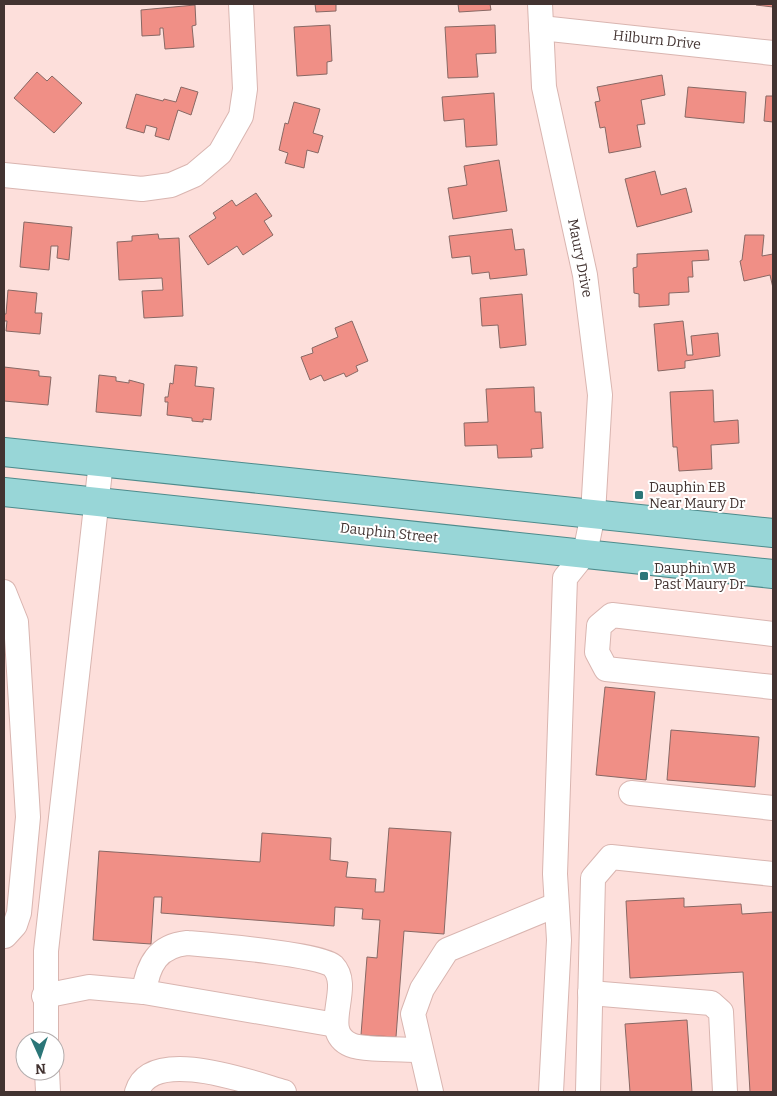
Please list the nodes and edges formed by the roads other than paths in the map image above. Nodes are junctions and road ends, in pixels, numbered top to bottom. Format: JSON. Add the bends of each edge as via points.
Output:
{"nodes":[{"id":1,"x":241,"y":4,"type":"edge"},
{"id":2,"x":540,"y":4,"type":"edge"},
{"id":3,"x":541,"y":28,"type":"junction"},
{"id":4,"x":773,"y":53,"type":"edge"},
{"id":5,"x":4,"y":174,"type":"edge"},
{"id":6,"x":4,"y":452,"type":"edge"},
{"id":7,"x":101,"y":462,"type":"junction"},
{"id":8,"x":4,"y":492,"type":"edge"},
{"id":9,"x":97,"y":503,"type":"junction"},
{"id":10,"x":593,"y":514,"type":"junction"},
{"id":11,"x":773,"y":533,"type":"edge"},
{"id":12,"x":585,"y":553,"type":"junction"},
{"id":13,"x":773,"y":574,"type":"edge"},
{"id":14,"x":4,"y":592,"type":"edge"},
{"id":15,"x":773,"y":634,"type":"edge"},
{"id":16,"x":773,"y":687,"type":"edge"},
{"id":17,"x":631,"y":793,"type":"dead end"},
{"id":18,"x":773,"y":808,"type":"edge"},
{"id":19,"x":773,"y":874,"type":"edge"},
{"id":20,"x":556,"y":905,"type":"junction"},
{"id":21,"x":5,"y":936,"type":"edge"},
{"id":22,"x":144,"y":992,"type":"junction"},
{"id":23,"x":590,"y":993,"type":"junction"},
{"id":24,"x":44,"y":996,"type":"junction"},
{"id":25,"x":336,"y":1025,"type":"junction"},
{"id":26,"x":46,"y":1031,"type":"edge"},
{"id":27,"x":419,"y":1050,"type":"junction"},
{"id":28,"x":136,"y":1092,"type":"edge"},
{"id":29,"x":284,"y":1092,"type":"edge"},
{"id":30,"x":431,"y":1092,"type":"edge"},
{"id":31,"x":551,"y":1092,"type":"edge"},
{"id":32,"x":588,"y":1092,"type":"edge"},
{"id":33,"x":725,"y":1092,"type":"edge"}],
"edges":[{"from":1,"to":5,"type":"street","via":[[245,89],[242,116],[220,153],[194,175],[171,185],[142,189]]},
{"from":2,"to":3,"type":"street","name":"Maury Drive"},
{"from":3,"to":4,"type":"street","name":"Hilburn Drive"},
{"from":3,"to":10,"type":"street","name":"Maury Drive","via":[[544,86],[585,275],[600,395]]},
{"from":6,"to":7,"type":"main road"},
{"from":7,"to":9,"type":"street"},
{"from":7,"to":10,"type":"main road"},
{"from":8,"to":9,"type":"main road","name":"Dauphin Street"},
{"from":9,"to":12,"type":"main road","name":"Dauphin Street"},
{"from":9,"to":24,"type":"street"},
{"from":10,"to":11,"type":"main road"},
{"from":10,"to":12,"type":"street","name":"Maury Drive"},
{"from":12,"to":13,"type":"main road","name":"Dauphin Street"},
{"from":12,"to":20,"type":"street","via":[[565,578],[554,874]]},
{"from":14,"to":21,"type":"street","via":[[16,622],[28,818],[19,913],[15,925]]},
{"from":15,"to":16,"type":"street","via":[[612,615],[599,626],[597,652],[606,669]]},
{"from":17,"to":18,"type":"street"},
{"from":19,"to":23,"type":"street","via":[[611,857],[593,878]]},
{"from":20,"to":27,"type":"street","via":[[446,950],[422,989],[413,1014]]},
{"from":20,"to":31,"type":"street","via":[[558,940]]},
{"from":22,"to":24,"type":"street","via":[[89,987]]},
{"from":22,"to":25,"type":"street"},
{"from":22,"to":25,"type":"street","via":[[153,961],[173,944],[310,958],[332,964],[338,973],[341,981]]},
{"from":23,"to":32,"type":"street"},
{"from":23,"to":33,"type":"street","via":[[711,1003],[721,1012]]},
{"from":24,"to":26,"type":"street"},
{"from":25,"to":27,"type":"street","via":[[342,1039],[352,1045]]},
{"from":27,"to":30,"type":"street"},
{"from":28,"to":29,"type":"street","via":[[144,1078],[155,1073],[186,1069],[220,1074]]}]}
